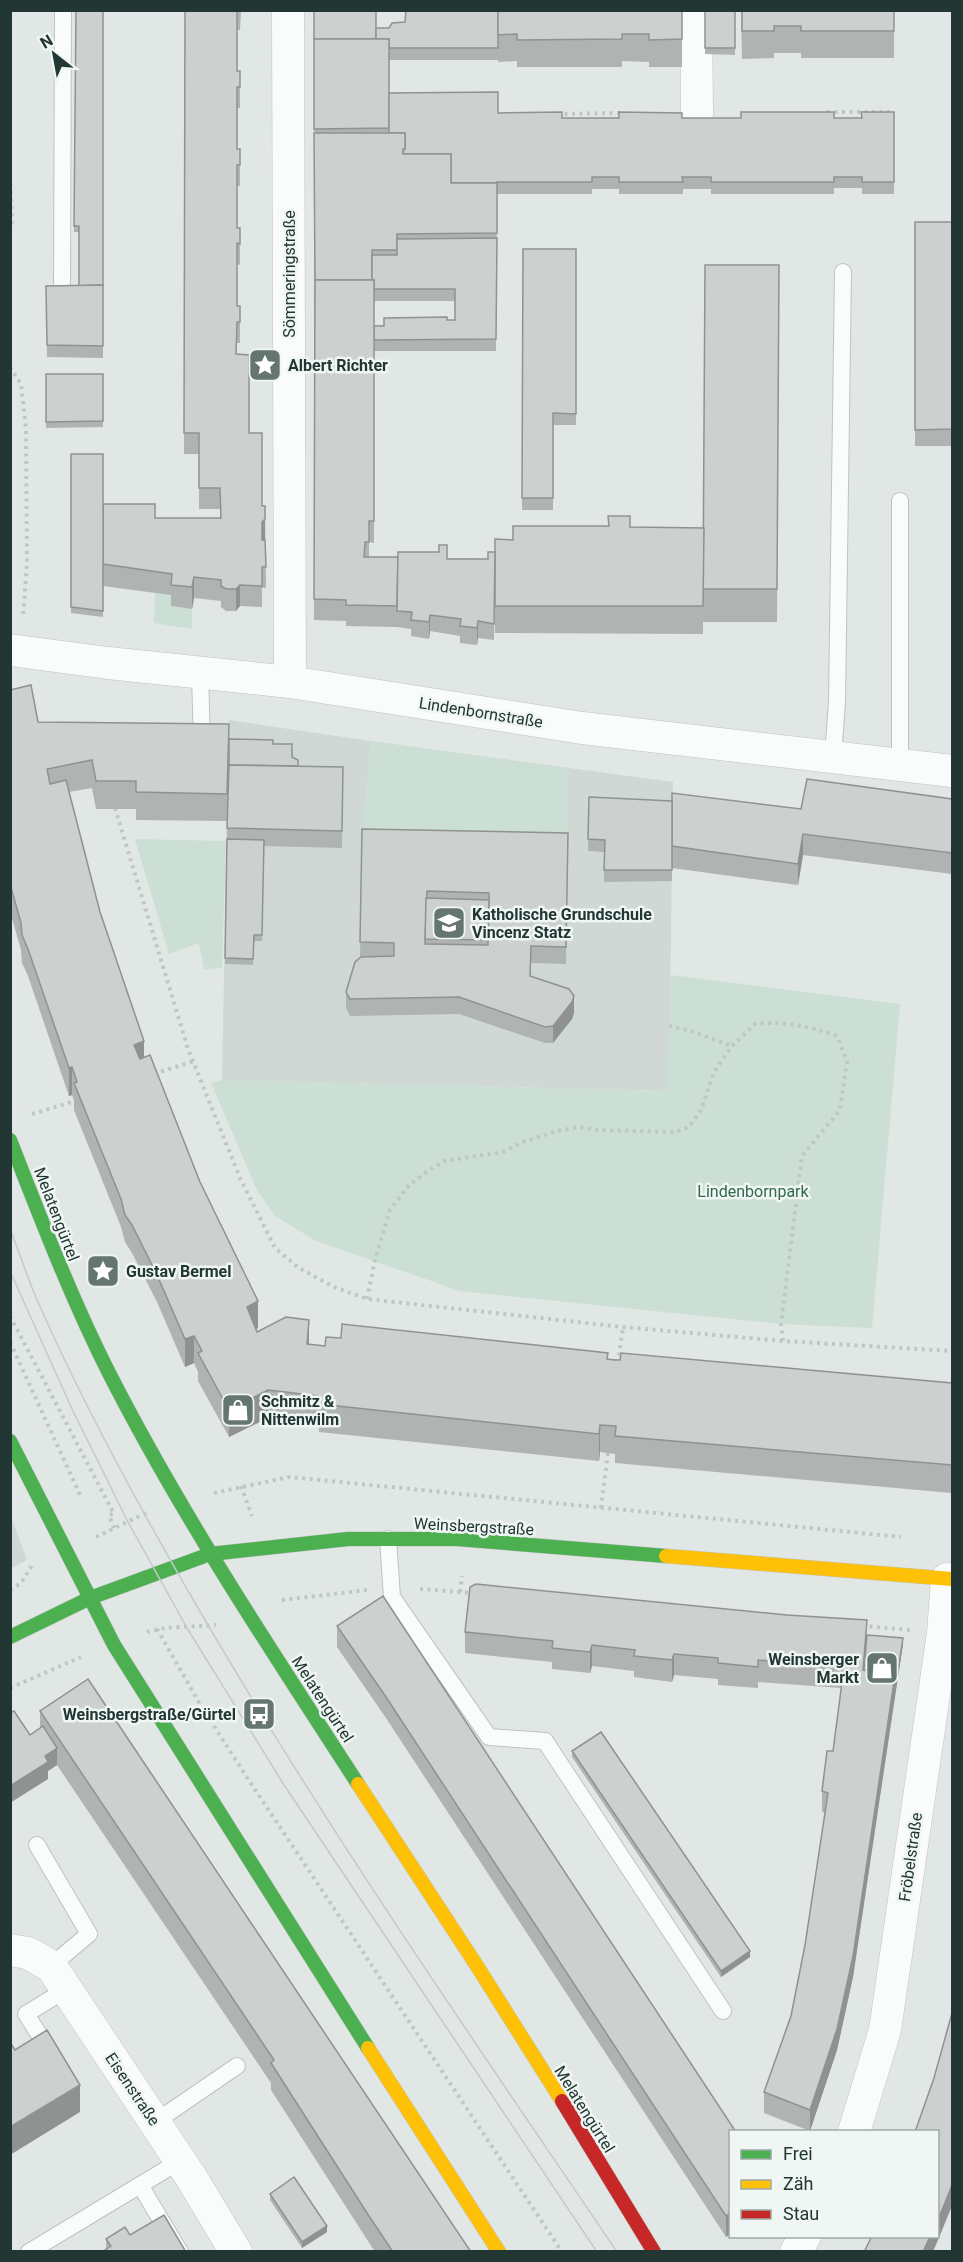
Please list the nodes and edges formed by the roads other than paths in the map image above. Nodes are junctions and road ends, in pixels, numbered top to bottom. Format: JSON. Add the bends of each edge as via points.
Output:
{"nodes":[{"id":1,"x":63,"y":10,"type":"edge"},
{"id":2,"x":288,"y":10,"type":"edge"},
{"id":3,"x":696,"y":10,"type":"edge"},
{"id":4,"x":697,"y":113,"type":"dead end"},
{"id":5,"x":843,"y":272,"type":"dead end"},
{"id":6,"x":62,"y":282,"type":"dead end"},
{"id":7,"x":900,"y":501,"type":"dead end"},
{"id":8,"x":15,"y":651,"type":"edge"},
{"id":9,"x":200,"y":673,"type":"junction"},
{"id":10,"x":290,"y":682,"type":"junction"},
{"id":11,"x":202,"y":751,"type":"edge"},
{"id":12,"x":833,"y":757,"type":"junction"},
{"id":13,"x":900,"y":765,"type":"junction"},
{"id":14,"x":952,"y":771,"type":"edge"},
{"id":15,"x":10,"y":1140,"type":"edge"},
{"id":16,"x":10,"y":1441,"type":"edge"},
{"id":17,"x":388,"y":1539,"type":"junction"},
{"id":18,"x":210,"y":1554,"type":"junction"},
{"id":19,"x":950,"y":1579,"type":"edge"},
{"id":20,"x":90,"y":1598,"type":"junction"},
{"id":21,"x":10,"y":1636,"type":"edge"},
{"id":22,"x":37,"y":1845,"type":"dead end"},
{"id":23,"x":10,"y":1950,"type":"edge"},
{"id":24,"x":59,"y":1978,"type":"junction"},
{"id":25,"x":723,"y":2011,"type":"dead end"},
{"id":26,"x":58,"y":2064,"type":"edge"},
{"id":27,"x":237,"y":2066,"type":"dead end"},
{"id":28,"x":155,"y":2122,"type":"junction"},
{"id":29,"x":855,"y":2130,"type":"edge"},
{"id":30,"x":180,"y":2161,"type":"junction"},
{"id":31,"x":140,"y":2185,"type":"junction"},
{"id":32,"x":804,"y":2238,"type":"edge"},
{"id":33,"x":29,"y":2252,"type":"edge"},
{"id":34,"x":180,"y":2252,"type":"edge"},
{"id":35,"x":236,"y":2252,"type":"edge"},
{"id":36,"x":499,"y":2252,"type":"edge"},
{"id":37,"x":654,"y":2252,"type":"edge"},
{"id":38,"x":796,"y":2252,"type":"edge"}],
"edges":[{"from":1,"to":6,"type":"lane"},
{"from":2,"to":10,"type":"street","name":"Sömmeringstraße"},
{"from":3,"to":4,"type":"street"},
{"from":5,"to":12,"type":"lane"},
{"from":7,"to":13,"type":"lane"},
{"from":8,"to":9,"type":"street","name":"Lindenbornstraße"},
{"from":9,"to":10,"type":"street","name":"Lindenbornstraße"},
{"from":9,"to":11,"type":"lane"},
{"from":10,"to":12,"type":"street","name":"Lindenbornstraße","via":[[582,728]]},
{"from":12,"to":13,"type":"street","name":"Lindenbornstraße"},
{"from":13,"to":14,"type":"street","name":"Lindenbornstraße"},
{"from":15,"to":18,"type":"main road","name":"Melatengürtel","via":[[89,1332]]},
{"from":16,"to":20,"type":"main road"},
{"from":17,"to":18,"type":"main road","name":"Weinsbergstraße","via":[[348,1539]]},
{"from":17,"to":19,"type":"main road","name":"Weinsbergstraße","via":[[457,1539]]},
{"from":17,"to":25,"type":"lane","via":[[392,1597],[489,1737],[545,1741]]},
{"from":18,"to":20,"type":"main road","name":"Weinsbergstraße"},
{"from":18,"to":37,"type":"main road","name":"Melatengürtel","via":[[485,1978]]},
{"from":19,"to":29,"type":"street","name":"Fröbelstraße","via":[[885,2030]]},
{"from":20,"to":21,"type":"main road","name":"Weinsbergstraße"},
{"from":20,"to":36,"type":"main road","via":[[114,1645]]},
{"from":22,"to":24,"type":"lane","via":[[89,1934]]},
{"from":23,"to":24,"type":"street","name":"Eisenstraße","via":[[28,1953]]},
{"from":24,"to":26,"type":"lane","via":[[26,2014]]},
{"from":24,"to":28,"type":"street","name":"Eisenstraße"},
{"from":27,"to":28,"type":"lane"},
{"from":28,"to":30,"type":"street","name":"Eisenstraße"},
{"from":30,"to":31,"type":"lane"},
{"from":30,"to":35,"type":"street","name":"Eisenstraße"},
{"from":31,"to":33,"type":"lane"},
{"from":31,"to":34,"type":"lane"},
{"from":32,"to":38,"type":"street"}]}
